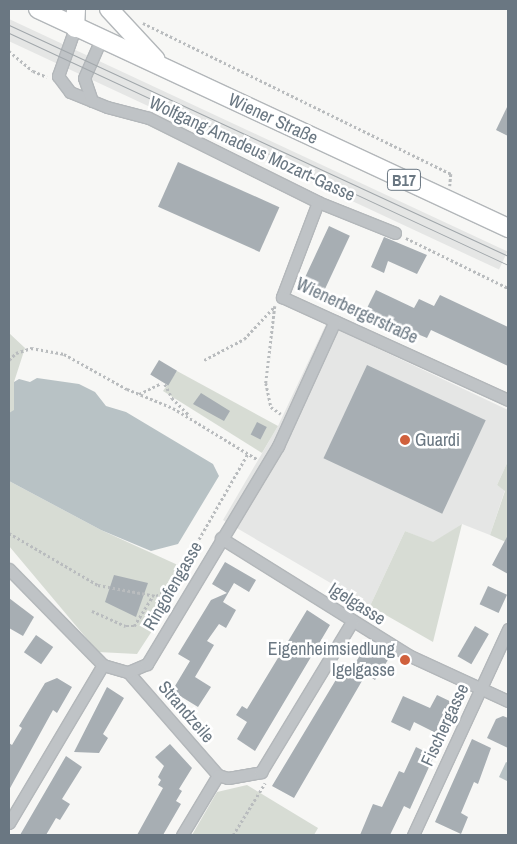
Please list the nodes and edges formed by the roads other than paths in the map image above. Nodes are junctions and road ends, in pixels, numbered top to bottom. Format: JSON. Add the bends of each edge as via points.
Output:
{"nodes":[{"id":1,"x":38,"y":9,"type":"edge"},
{"id":2,"x":76,"y":9,"type":"edge"},
{"id":3,"x":109,"y":9,"type":"edge"},
{"id":4,"x":76,"y":28,"type":"junction"},
{"id":5,"x":101,"y":39,"type":"junction"},
{"id":6,"x":162,"y":67,"type":"junction"},
{"id":7,"x":92,"y":101,"type":"junction"},
{"id":8,"x":318,"y":202,"type":"junction"},
{"id":9,"x":508,"y":228,"type":"edge"},
{"id":10,"x":395,"y":233,"type":"road end"},
{"id":11,"x":335,"y":321,"type":"junction"},
{"id":12,"x":508,"y":400,"type":"edge"},
{"id":13,"x":221,"y":538,"type":"junction"},
{"id":14,"x":9,"y":569,"type":"edge"},
{"id":15,"x":352,"y":622,"type":"junction"},
{"id":16,"x":508,"y":629,"type":"edge"},
{"id":17,"x":103,"y":666,"type":"junction"},
{"id":18,"x":128,"y":672,"type":"junction"},
{"id":19,"x":480,"y":688,"type":"junction"},
{"id":20,"x":508,"y":701,"type":"edge"},
{"id":21,"x":218,"y":775,"type":"junction"},
{"id":22,"x":9,"y":823,"type":"edge"},
{"id":23,"x":182,"y":835,"type":"edge"},
{"id":24,"x":414,"y":835,"type":"edge"}],
"edges":[{"from":1,"to":4,"type":"main road","name":"Wiener Straße","number":"B17"},
{"from":2,"to":4,"type":"main road"},
{"from":3,"to":6,"type":"main road"},
{"from":4,"to":5,"type":"main road","name":"Wiener Straße","number":"B17"},
{"from":4,"to":7,"type":"street","name":"Wolfgang Amadeus Mozart-Gasse","via":[[58,76],[70,92]]},
{"from":5,"to":6,"type":"main road","name":"Wiener Straße","number":"B17"},
{"from":5,"to":7,"type":"street","via":[[84,78]]},
{"from":6,"to":9,"type":"main road","name":"Wiener Straße","number":"B17"},
{"from":7,"to":8,"type":"street","name":"Wolfgang Amadeus Mozart-Gasse","via":[[149,118]]},
{"from":8,"to":10,"type":"street","name":"Wolfgang Amadeus Mozart-Gasse"},
{"from":8,"to":11,"type":"street","name":"Wienerbergerstraße","via":[[282,297]]},
{"from":11,"to":12,"type":"street","name":"Wienerbergerstraße"},
{"from":11,"to":13,"type":"street","name":"Ringofengasse","via":[[278,446]]},
{"from":13,"to":15,"type":"street","name":"Igelgasse"},
{"from":13,"to":18,"type":"street","name":"Ringofengasse","via":[[147,664]]},
{"from":14,"to":17,"type":"street"},
{"from":15,"to":19,"type":"street","name":"Igelgasse","via":[[408,655]]},
{"from":15,"to":21,"type":"street","via":[[261,772],[228,778]]},
{"from":16,"to":19,"type":"street","name":"Fischergasse"},
{"from":17,"to":18,"type":"street"},
{"from":17,"to":22,"type":"street"},
{"from":18,"to":21,"type":"street","name":"Strandzeile"},
{"from":19,"to":20,"type":"street","name":"Igelgasse"},
{"from":19,"to":24,"type":"street","name":"Fischergasse"},
{"from":21,"to":23,"type":"street"}]}
